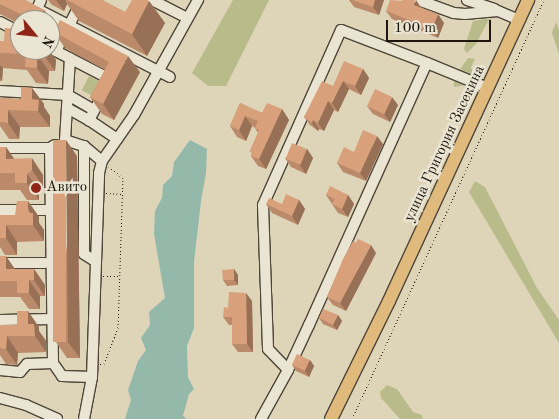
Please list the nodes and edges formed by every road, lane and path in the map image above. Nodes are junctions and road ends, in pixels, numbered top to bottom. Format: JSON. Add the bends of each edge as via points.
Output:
{"nodes":[{"id":1,"x":41,"y":0,"type":"edge"},
{"id":2,"x":82,"y":0,"type":"edge"},
{"id":3,"x":198,"y":0,"type":"edge"},
{"id":4,"x":418,"y":0,"type":"edge"},
{"id":5,"x":467,"y":0,"type":"edge"},
{"id":6,"x":528,"y":0,"type":"edge"},
{"id":7,"x":544,"y":0,"type":"edge"},
{"id":8,"x":151,"y":3,"type":"edge"},
{"id":9,"x":498,"y":10,"type":"junction"},
{"id":10,"x":184,"y":16,"type":"dead end"},
{"id":11,"x":519,"y":20,"type":"junction"},
{"id":12,"x":69,"y":25,"type":"junction"},
{"id":13,"x":10,"y":32,"type":"edge"},
{"id":14,"x":60,"y":38,"type":"edge"},
{"id":15,"x":7,"y":40,"type":"edge"},
{"id":16,"x":60,"y":53,"type":"edge"},
{"id":17,"x":70,"y":58,"type":"junction"},
{"id":18,"x":427,"y":63,"type":"junction"},
{"id":19,"x":159,"y":72,"type":"junction"},
{"id":20,"x":170,"y":77,"type":"dead end"},
{"id":21,"x":488,"y":88,"type":"junction"},
{"id":22,"x":0,"y":91,"type":"edge"},
{"id":23,"x":68,"y":95,"type":"junction"},
{"id":24,"x":67,"y":108,"type":"junction"},
{"id":25,"x":94,"y":110,"type":"junction"},
{"id":26,"x":89,"y":120,"type":"junction"},
{"id":27,"x":65,"y":140,"type":"junction"},
{"id":28,"x":117,"y":140,"type":"junction"},
{"id":29,"x":84,"y":146,"type":"junction"},
{"id":30,"x":0,"y":148,"type":"edge"},
{"id":31,"x":50,"y":148,"type":"junction"},
{"id":32,"x":102,"y":161,"type":"junction"},
{"id":33,"x":97,"y":192,"type":"junction"},
{"id":34,"x":123,"y":194,"type":"junction"},
{"id":35,"x":0,"y":210,"type":"edge"},
{"id":36,"x":51,"y":210,"type":"junction"},
{"id":37,"x":95,"y":262,"type":"junction"},
{"id":38,"x":0,"y":263,"type":"edge"},
{"id":39,"x":44,"y":263,"type":"dead end"},
{"id":40,"x":95,"y":275,"type":"junction"},
{"id":41,"x":120,"y":276,"type":"junction"},
{"id":42,"x":52,"y":319,"type":"junction"},
{"id":43,"x":0,"y":320,"type":"edge"},
{"id":44,"x":53,"y":363,"type":"junction"},
{"id":45,"x":92,"y":363,"type":"junction"},
{"id":46,"x":0,"y":370,"type":"edge"},
{"id":47,"x":288,"y":370,"type":"junction"},
{"id":48,"x":92,"y":377,"type":"junction"},
{"id":49,"x":0,"y":398,"type":"edge"},
{"id":50,"x":57,"y":419,"type":"edge"},
{"id":51,"x":84,"y":419,"type":"edge"},
{"id":52,"x":261,"y":419,"type":"edge"},
{"id":53,"x":331,"y":419,"type":"edge"},
{"id":54,"x":352,"y":419,"type":"edge"}],
"edges":[{"from":1,"to":12,"type":"street","via":[[37,9]]},
{"from":2,"to":12,"type":"street"},
{"from":3,"to":19,"type":"street"},
{"from":4,"to":9,"type":"street","via":[[454,13]]},
{"from":5,"to":9,"type":"street"},
{"from":6,"to":11,"type":"main road","name":"улица Григория Засекина"},
{"from":7,"to":54,"type":"path"},
{"from":8,"to":10,"type":"street"},
{"from":9,"to":11,"type":"street"},
{"from":11,"to":21,"type":"main road","name":"улица Григория Засекина"},
{"from":12,"to":14,"type":"street"},
{"from":12,"to":19,"type":"street"},
{"from":13,"to":15,"type":"street","via":[[7,33]]},
{"from":16,"to":17,"type":"street"},
{"from":17,"to":23,"type":"street"},
{"from":17,"to":25,"type":"street","via":[[110,79]]},
{"from":18,"to":21,"type":"street"},
{"from":18,"to":47,"type":"street"},
{"from":18,"to":47,"type":"street","via":[[341,30],[264,205],[268,349]]},
{"from":19,"to":20,"type":"street"},
{"from":19,"to":28,"type":"street"},
{"from":21,"to":53,"type":"main road","name":"улица Григория Засекина","via":[[390,301]]},
{"from":22,"to":23,"type":"street"},
{"from":23,"to":24,"type":"street"},
{"from":23,"to":25,"type":"street"},
{"from":24,"to":26,"type":"street"},
{"from":24,"to":27,"type":"street"},
{"from":25,"to":26,"type":"street"},
{"from":26,"to":28,"type":"street"},
{"from":27,"to":29,"type":"street"},
{"from":27,"to":31,"type":"street"},
{"from":28,"to":32,"type":"street"},
{"from":29,"to":32,"type":"street"},
{"from":29,"to":37,"type":"street","via":[[84,254]]},
{"from":30,"to":31,"type":"street"},
{"from":31,"to":36,"type":"street"},
{"from":32,"to":33,"type":"street"},
{"from":32,"to":34,"type":"path","via":[[123,178]]},
{"from":33,"to":34,"type":"path"},
{"from":33,"to":37,"type":"street"},
{"from":34,"to":41,"type":"path"},
{"from":35,"to":36,"type":"street"},
{"from":36,"to":42,"type":"street"},
{"from":37,"to":40,"type":"street"},
{"from":38,"to":39,"type":"street"},
{"from":40,"to":41,"type":"path"},
{"from":40,"to":45,"type":"street"},
{"from":41,"to":45,"type":"path","via":[[118,328],[104,364]]},
{"from":42,"to":43,"type":"street"},
{"from":42,"to":44,"type":"street"},
{"from":44,"to":46,"type":"street","via":[[27,364],[20,372]]},
{"from":44,"to":48,"type":"street","via":[[62,376]]},
{"from":45,"to":48,"type":"street"},
{"from":47,"to":52,"type":"street"},
{"from":48,"to":51,"type":"street"},
{"from":49,"to":50,"type":"street"}]}
